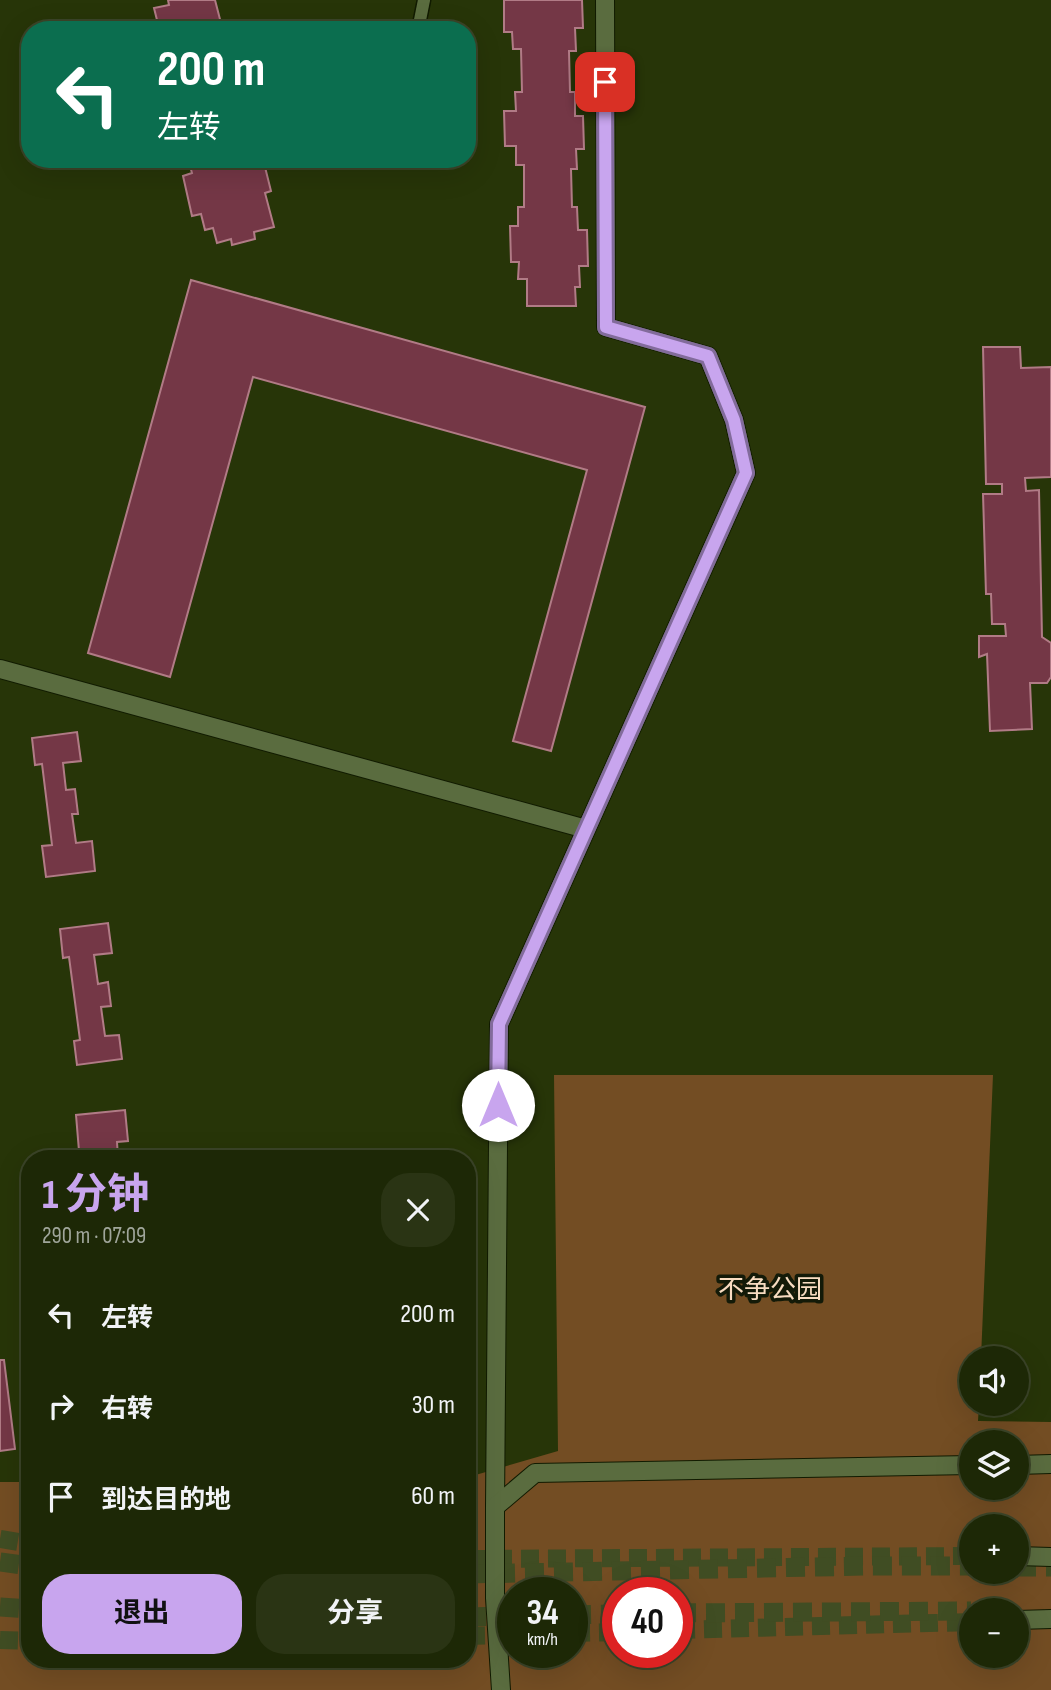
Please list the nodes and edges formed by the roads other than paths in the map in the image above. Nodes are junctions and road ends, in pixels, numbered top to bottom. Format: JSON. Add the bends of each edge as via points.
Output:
{"nodes":[{"id":1,"x":424,"y":0,"type":"edge"},
{"id":2,"x":605,"y":0,"type":"edge"},
{"id":3,"x":420,"y":21,"type":"edge"},
{"id":4,"x":0,"y":669,"type":"edge"},
{"id":5,"x":586,"y":829,"type":"junction"},
{"id":6,"x":1051,"y":1464,"type":"edge"},
{"id":7,"x":959,"y":1465,"type":"edge"},
{"id":8,"x":1029,"y":1465,"type":"edge"},
{"id":9,"x":495,"y":1507,"type":"junction"},
{"id":10,"x":1029,"y":1556,"type":"edge"},
{"id":11,"x":1051,"y":1557,"type":"edge"},
{"id":12,"x":1051,"y":1619,"type":"edge"},
{"id":13,"x":1029,"y":1620,"type":"edge"},
{"id":14,"x":501,"y":1690,"type":"edge"}],
"edges":[{"from":1,"to":3,"type":"lane"},
{"from":2,"to":5,"type":"street","via":[[606,327],[708,356],[734,420],[746,473]]},
{"from":4,"to":5,"type":"street"},
{"from":5,"to":9,"type":"street","via":[[499,1024]]},
{"from":6,"to":8,"type":"street"},
{"from":7,"to":9,"type":"street","via":[[535,1473]]},
{"from":9,"to":14,"type":"street"},
{"from":10,"to":11,"type":"street"},
{"from":12,"to":13,"type":"street"}]}
